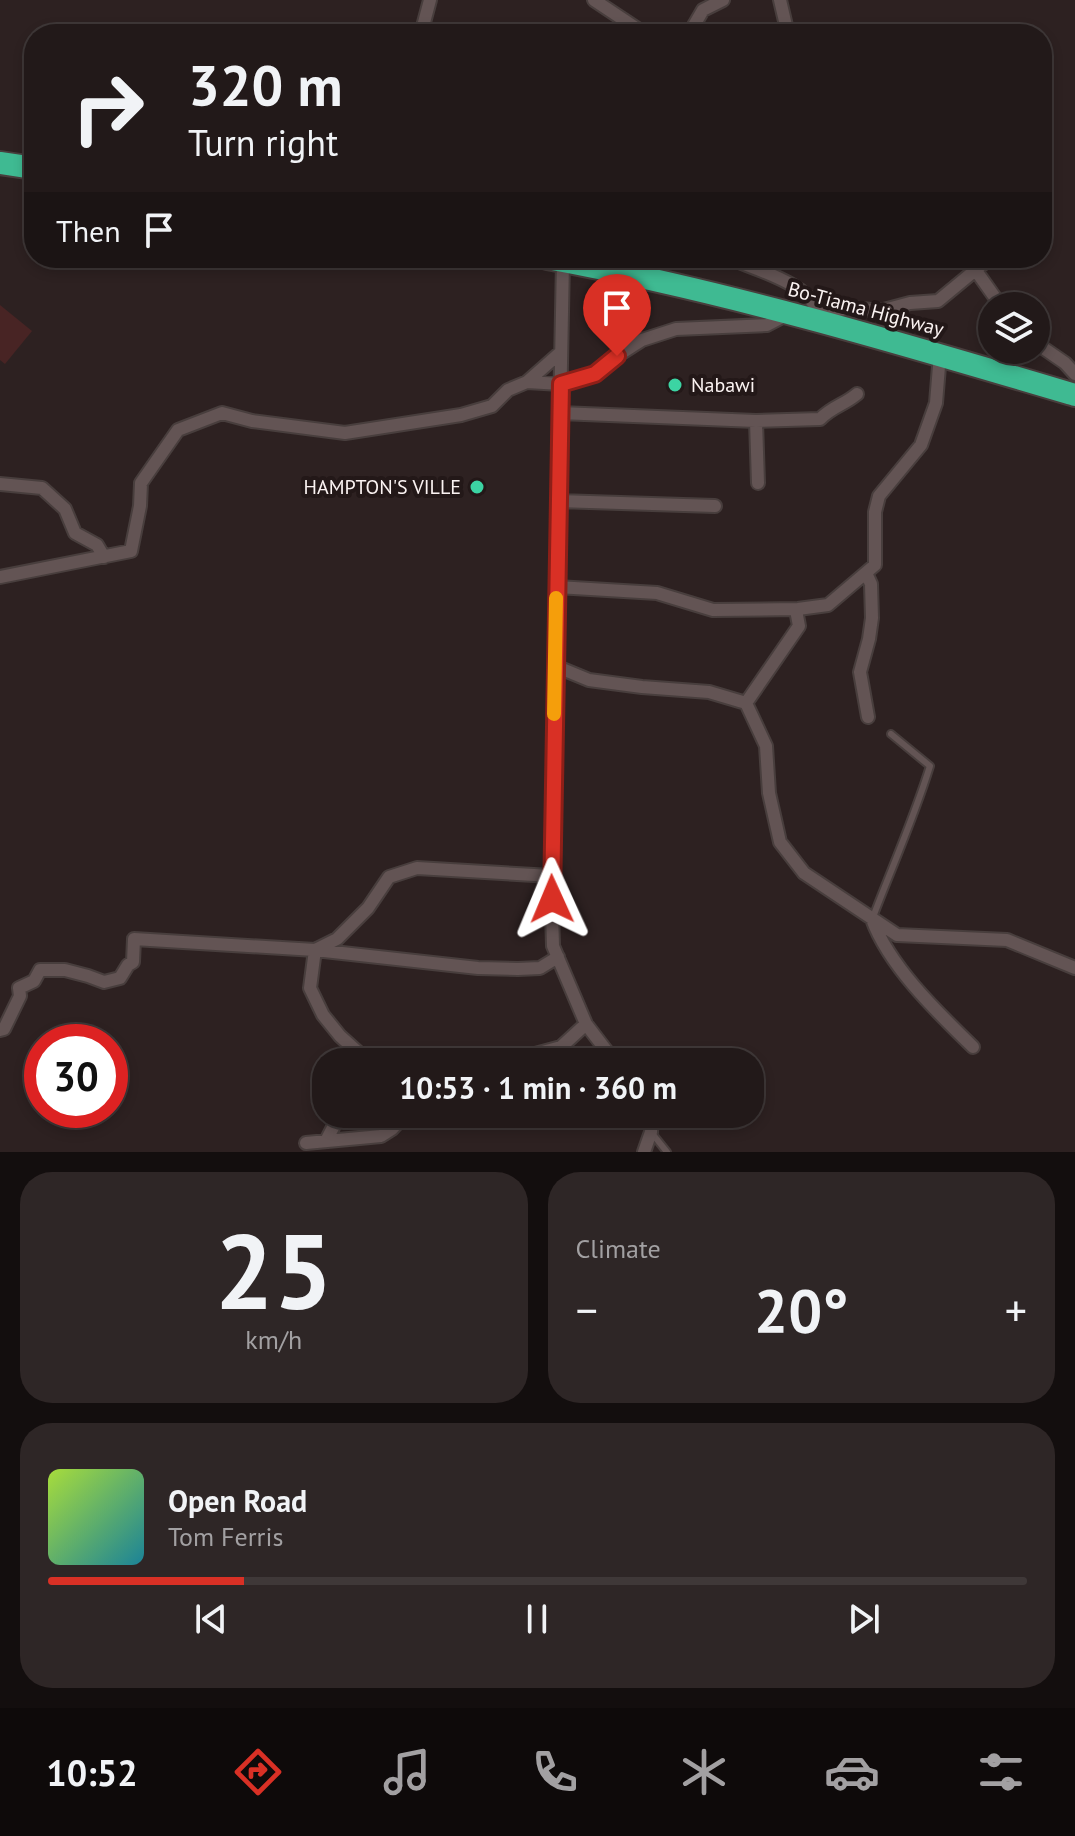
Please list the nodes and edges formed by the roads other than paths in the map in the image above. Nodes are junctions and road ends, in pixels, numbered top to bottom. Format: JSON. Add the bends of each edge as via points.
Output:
{"nodes":[{"id":1,"x":430,"y":0,"type":"edge"},
{"id":2,"x":594,"y":0,"type":"edge"},
{"id":3,"x":723,"y":0,"type":"edge"},
{"id":4,"x":780,"y":0,"type":"edge"},
{"id":5,"x":424,"y":24,"type":"edge"},
{"id":6,"x":630,"y":24,"type":"edge"},
{"id":7,"x":693,"y":24,"type":"edge"},
{"id":8,"x":786,"y":24,"type":"edge"},
{"id":9,"x":0,"y":163,"type":"edge"},
{"id":10,"x":24,"y":167,"type":"edge"},
{"id":11,"x":556,"y":268,"type":"edge"},
{"id":12,"x":619,"y":268,"type":"edge"},
{"id":13,"x":753,"y":268,"type":"edge"},
{"id":14,"x":978,"y":268,"type":"edge"},
{"id":15,"x":976,"y":270,"type":"junction"},
{"id":16,"x":991,"y":292,"type":"edge"},
{"id":17,"x":791,"y":313,"type":"junction"},
{"id":18,"x":821,"y":318,"type":"junction"},
{"id":19,"x":561,"y":352,"type":"junction"},
{"id":20,"x":1050,"y":353,"type":"edge"},
{"id":21,"x":940,"y":354,"type":"junction"},
{"id":22,"x":1075,"y":374,"type":"edge"},
{"id":23,"x":527,"y":382,"type":"junction"},
{"id":24,"x":561,"y":384,"type":"junction"},
{"id":25,"x":857,"y":394,"type":"dead end"},
{"id":26,"x":1075,"y":395,"type":"edge"},
{"id":27,"x":560,"y":413,"type":"junction"},
{"id":28,"x":756,"y":421,"type":"junction"},
{"id":29,"x":758,"y":483,"type":"dead end"},
{"id":30,"x":0,"y":484,"type":"edge"},
{"id":31,"x":558,"y":501,"type":"junction"},
{"id":32,"x":715,"y":506,"type":"dead end"},
{"id":33,"x":104,"y":557,"type":"junction"},
{"id":34,"x":866,"y":573,"type":"junction"},
{"id":35,"x":0,"y":577,"type":"edge"},
{"id":36,"x":557,"y":587,"type":"junction"},
{"id":37,"x":798,"y":609,"type":"junction"},
{"id":38,"x":555,"y":666,"type":"junction"},
{"id":39,"x":746,"y":703,"type":"junction"},
{"id":40,"x":868,"y":717,"type":"dead end"},
{"id":41,"x":891,"y":734,"type":"dead end"},
{"id":42,"x":551,"y":876,"type":"junction"},
{"id":43,"x":872,"y":918,"type":"junction"},
{"id":44,"x":315,"y":950,"type":"junction"},
{"id":45,"x":558,"y":957,"type":"junction"},
{"id":46,"x":1075,"y":968,"type":"edge"},
{"id":47,"x":586,"y":1024,"type":"junction"},
{"id":48,"x":0,"y":1030,"type":"edge"},
{"id":49,"x":973,"y":1047,"type":"dead end"},
{"id":50,"x":353,"y":1048,"type":"edge"},
{"id":51,"x":557,"y":1048,"type":"edge"},
{"id":52,"x":604,"y":1048,"type":"edge"},
{"id":53,"x":333,"y":1128,"type":"edge"},
{"id":54,"x":393,"y":1128,"type":"edge"},
{"id":55,"x":651,"y":1128,"type":"edge"},
{"id":56,"x":651,"y":1132,"type":"junction"},
{"id":57,"x":326,"y":1141,"type":"junction"},
{"id":58,"x":306,"y":1143,"type":"dead end"},
{"id":59,"x":644,"y":1152,"type":"edge"},
{"id":60,"x":667,"y":1152,"type":"edge"}],
"edges":[{"from":1,"to":5,"type":"street"},
{"from":2,"to":6,"type":"street"},
{"from":3,"to":7,"type":"street","via":[[703,10]]},
{"from":4,"to":8,"type":"street"},
{"from":9,"to":10,"type":"highway"},
{"from":11,"to":19,"type":"street"},
{"from":12,"to":17,"type":"highway","name":"Bo-Tiama Highway"},
{"from":13,"to":18,"type":"street","via":[[790,283],[812,301]]},
{"from":14,"to":15,"type":"street"},
{"from":15,"to":16,"type":"street"},
{"from":15,"to":18,"type":"street","via":[[938,301],[880,311],[831,311]]},
{"from":17,"to":18,"type":"highway","name":"Bo-Tiama Highway"},
{"from":17,"to":24,"type":"street","via":[[767,325],[676,329],[642,340],[595,374]]},
{"from":18,"to":21,"type":"highway","name":"Bo-Tiama Highway"},
{"from":19,"to":23,"type":"street"},
{"from":19,"to":24,"type":"street"},
{"from":20,"to":22,"type":"street"},
{"from":21,"to":26,"type":"highway","name":"Bo-Tiama Highway"},
{"from":21,"to":34,"type":"street","via":[[936,403],[921,445],[879,496],[875,565]]},
{"from":23,"to":24,"type":"street"},
{"from":23,"to":33,"type":"street","via":[[508,390],[492,406],[461,415],[345,433],[222,413],[178,430],[141,483],[131,551]]},
{"from":24,"to":27,"type":"street"},
{"from":25,"to":28,"type":"street","via":[[820,419]]},
{"from":27,"to":28,"type":"street"},
{"from":27,"to":31,"type":"street"},
{"from":28,"to":29,"type":"street"},
{"from":30,"to":33,"type":"street","via":[[42,488],[65,509],[75,533],[97,545]]},
{"from":31,"to":32,"type":"street"},
{"from":31,"to":36,"type":"street"},
{"from":33,"to":35,"type":"street"},
{"from":34,"to":37,"type":"street","via":[[828,605]]},
{"from":34,"to":40,"type":"street","via":[[872,618],[860,672]]},
{"from":36,"to":37,"type":"street","via":[[657,593],[713,610]]},
{"from":36,"to":38,"type":"street"},
{"from":37,"to":39,"type":"street","via":[[799,626]]},
{"from":38,"to":39,"type":"street","via":[[589,680],[709,692]]},
{"from":38,"to":42,"type":"street"},
{"from":39,"to":43,"type":"street","via":[[766,746],[780,842],[804,873]]},
{"from":41,"to":43,"type":"lane","via":[[930,766]]},
{"from":42,"to":44,"type":"street","via":[[417,868],[389,877],[337,939]]},
{"from":42,"to":45,"type":"street","via":[[553,946]]},
{"from":43,"to":46,"type":"street","via":[[897,935],[1007,940]]},
{"from":43,"to":49,"type":"street","via":[[879,939],[929,1004]]},
{"from":44,"to":45,"type":"street","via":[[491,969],[540,968]]},
{"from":44,"to":48,"type":"street","via":[[134,939],[133,962],[120,978],[104,982],[65,970],[40,970],[34,981],[19,988],[20,996]]},
{"from":44,"to":50,"type":"street","via":[[310,988],[323,1015]]},
{"from":45,"to":47,"type":"street"},
{"from":47,"to":51,"type":"street"},
{"from":47,"to":52,"type":"street"},
{"from":53,"to":57,"type":"street"},
{"from":54,"to":57,"type":"street","via":[[381,1136]]},
{"from":55,"to":56,"type":"street"},
{"from":56,"to":59,"type":"street"},
{"from":56,"to":60,"type":"lane"},
{"from":57,"to":58,"type":"street"}]}
